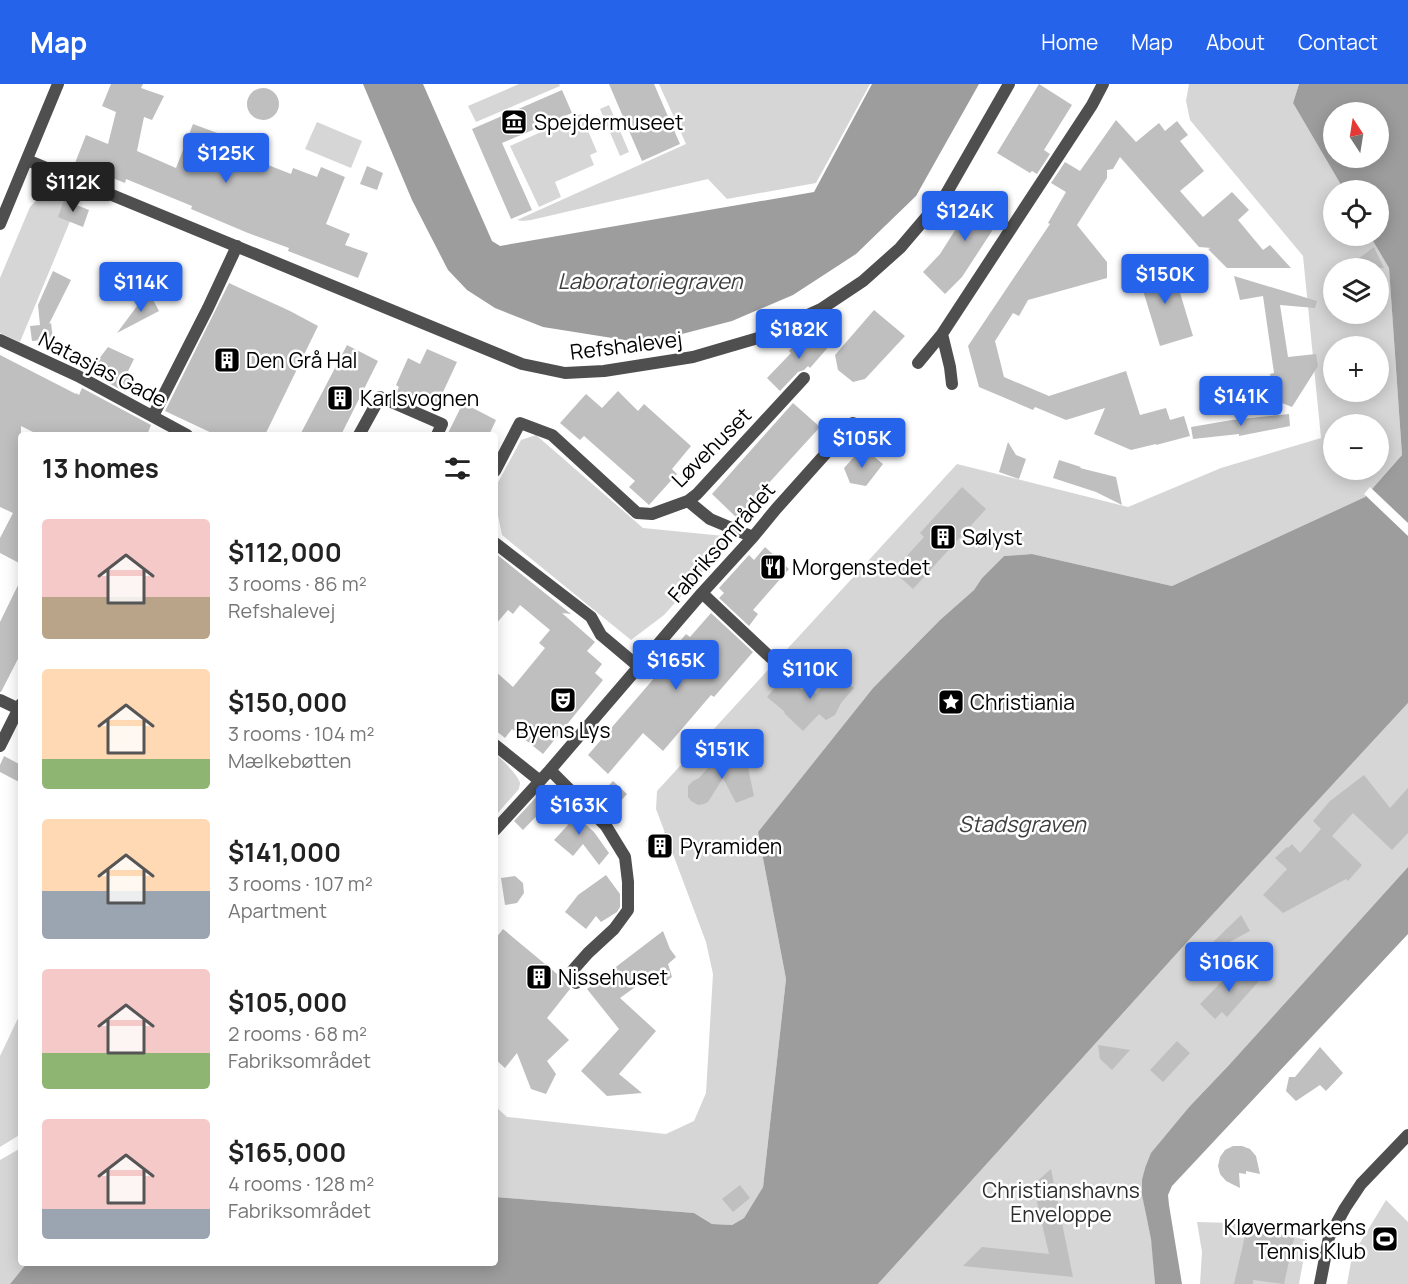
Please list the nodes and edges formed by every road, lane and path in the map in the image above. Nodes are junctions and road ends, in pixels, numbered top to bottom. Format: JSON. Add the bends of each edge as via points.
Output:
{"nodes":[{"id":1,"x":58,"y":84,"type":"edge"},
{"id":2,"x":1010,"y":84,"type":"edge"},
{"id":3,"x":1103,"y":84,"type":"edge"},
{"id":4,"x":27,"y":160,"type":"junction"},
{"id":5,"x":0,"y":224,"type":"edge"},
{"id":6,"x":237,"y":246,"type":"junction"},
{"id":7,"x":942,"y":333,"type":"junction"},
{"id":8,"x":0,"y":340,"type":"edge"},
{"id":9,"x":918,"y":363,"type":"dead end"},
{"id":10,"x":804,"y":378,"type":"dead end"},
{"id":11,"x":952,"y":384,"type":"dead end"},
{"id":12,"x":153,"y":416,"type":"junction"},
{"id":13,"x":854,"y":423,"type":"dead end"},
{"id":14,"x":440,"y":430,"type":"edge"},
{"id":15,"x":182,"y":432,"type":"edge"},
{"id":16,"x":361,"y":432,"type":"edge"},
{"id":17,"x":498,"y":465,"type":"edge"},
{"id":18,"x":688,"y":501,"type":"junction"},
{"id":19,"x":753,"y":537,"type":"junction"},
{"id":20,"x":498,"y":545,"type":"edge"},
{"id":21,"x":702,"y":593,"type":"junction"},
{"id":22,"x":639,"y":667,"type":"junction"},
{"id":23,"x":819,"y":668,"type":"dead end"},
{"id":24,"x":0,"y":700,"type":"edge"},
{"id":25,"x":18,"y":707,"type":"edge"},
{"id":26,"x":18,"y":712,"type":"edge"},
{"id":27,"x":0,"y":746,"type":"edge"},
{"id":28,"x":498,"y":747,"type":"edge"},
{"id":29,"x":550,"y":770,"type":"junction"},
{"id":30,"x":540,"y":781,"type":"junction"},
{"id":31,"x":498,"y":827,"type":"edge"},
{"id":32,"x":576,"y":983,"type":"dead end"},
{"id":33,"x":1408,"y":1135,"type":"edge"},
{"id":34,"x":1320,"y":1284,"type":"edge"}],
"edges":[{"from":1,"to":4,"type":"street"},
{"from":2,"to":6,"type":"street","name":"Refshalevej","via":[[946,194],[900,248],[863,281],[821,309],[758,338],[693,357],[565,373],[522,364]]},
{"from":3,"to":7,"type":"street"},
{"from":4,"to":5,"type":"street"},
{"from":4,"to":6,"type":"street","name":"Refshalevej"},
{"from":6,"to":12,"type":"street"},
{"from":7,"to":9,"type":"street"},
{"from":7,"to":11,"type":"street"},
{"from":8,"to":12,"type":"street","name":"Natasjas Gade"},
{"from":10,"to":18,"type":"street","name":"Løvehuset"},
{"from":12,"to":15,"type":"street","name":"Natasjas Gade"},
{"from":13,"to":19,"type":"street","name":"Fabriksområdet"},
{"from":14,"to":16,"type":"street","via":[[380,397]]},
{"from":17,"to":18,"type":"street","name":"Løvehuset","via":[[520,423],[552,435],[637,513],[652,514]]},
{"from":18,"to":19,"type":"street","via":[[710,519]]},
{"from":19,"to":21,"type":"street","name":"Fabriksområdet"},
{"from":20,"to":22,"type":"street","via":[[591,617],[601,635]]},
{"from":21,"to":22,"type":"street","name":"Fabriksområdet"},
{"from":21,"to":23,"type":"street","via":[[771,658]]},
{"from":22,"to":29,"type":"street","name":"Fabriksområdet"},
{"from":24,"to":25,"type":"street"},
{"from":26,"to":27,"type":"street"},
{"from":28,"to":30,"type":"street"},
{"from":29,"to":30,"type":"street","name":"Fabriksområdet"},
{"from":29,"to":32,"type":"street","via":[[606,826],[625,858],[628,882],[628,910],[573,970]]},
{"from":30,"to":31,"type":"street","name":"Fabriksområdet"},
{"from":33,"to":34,"type":"street","via":[[1361,1184],[1345,1208],[1329,1237]]}]}
